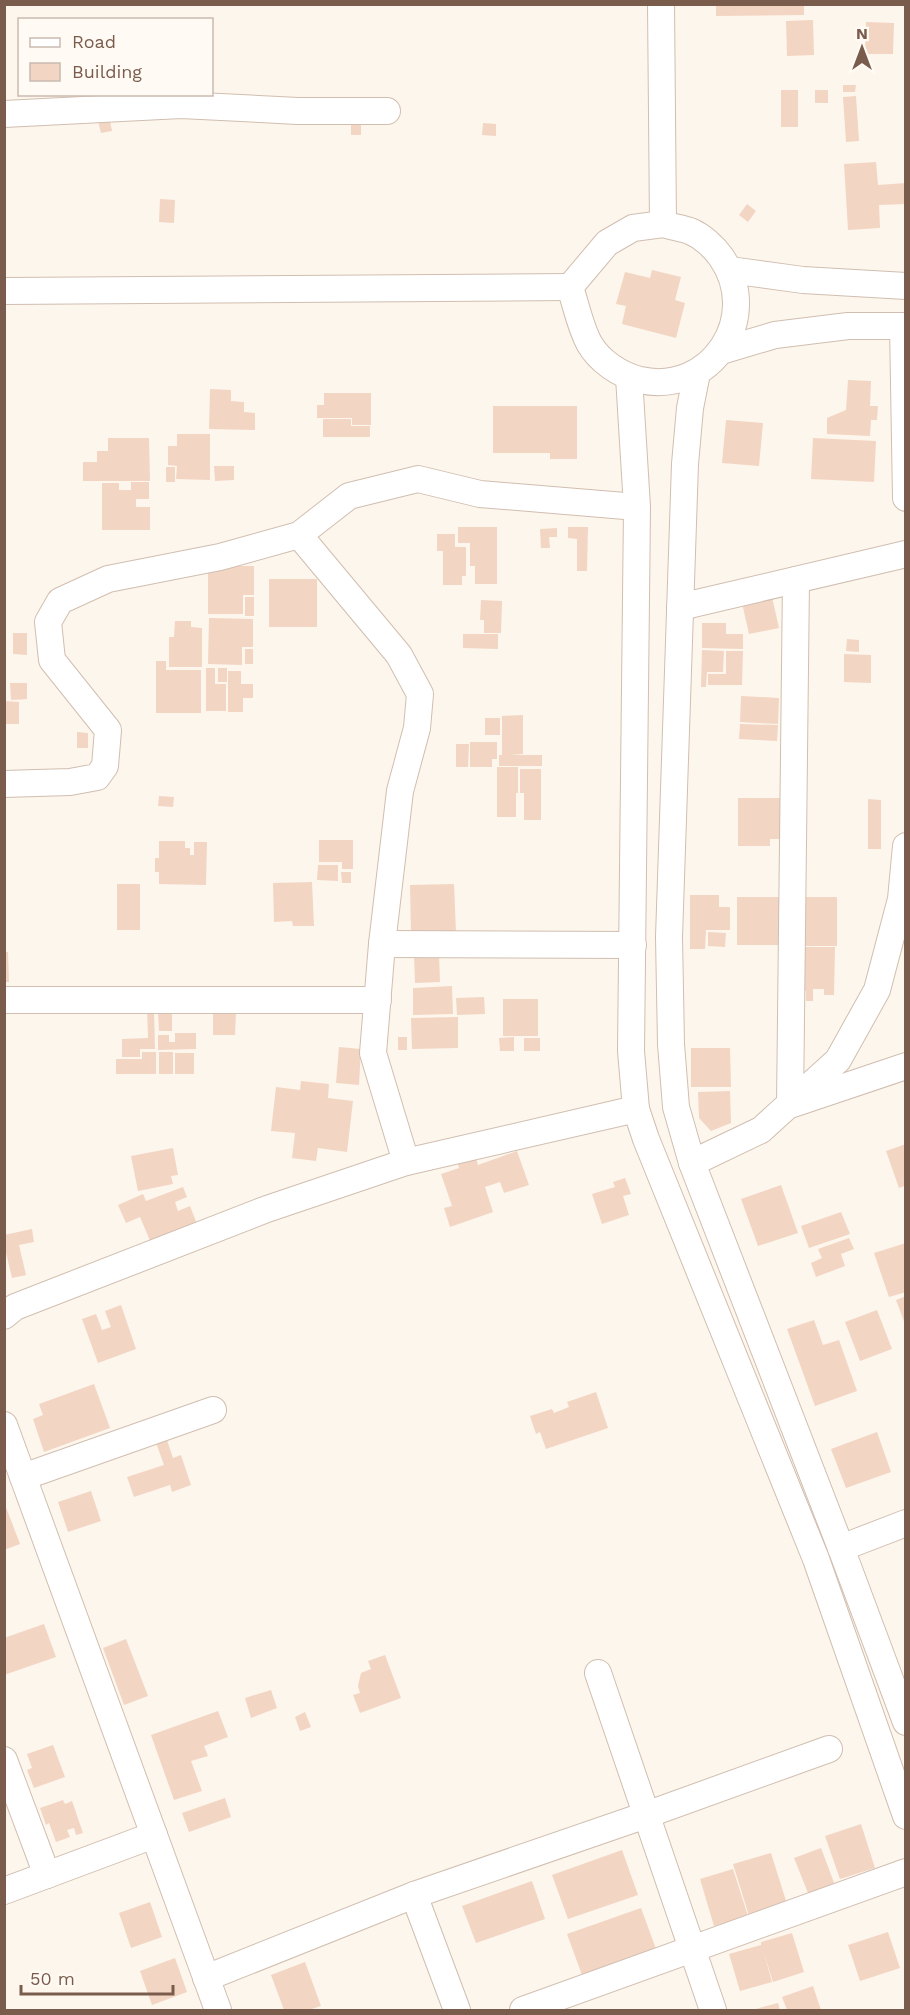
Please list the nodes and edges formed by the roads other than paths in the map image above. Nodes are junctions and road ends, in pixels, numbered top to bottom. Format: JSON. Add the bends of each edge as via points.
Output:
{"nodes":[{"id":1,"x":661,"y":4,"type":"edge"},
{"id":2,"x":387,"y":111,"type":"dead end"},
{"id":3,"x":4,"y":114,"type":"edge"},
{"id":4,"x":663,"y":224,"type":"junction"},
{"id":5,"x":730,"y":270,"type":"junction"},
{"id":6,"x":570,"y":286,"type":"junction"},
{"id":7,"x":906,"y":286,"type":"edge"},
{"id":8,"x":4,"y":291,"type":"edge"},
{"id":9,"x":904,"y":326,"type":"edge"},
{"id":10,"x":721,"y":351,"type":"junction"},
{"id":11,"x":697,"y":373,"type":"junction"},
{"id":12,"x":629,"y":377,"type":"junction"},
{"id":13,"x":906,"y":498,"type":"edge"},
{"id":14,"x":637,"y":507,"type":"junction"},
{"id":15,"x":299,"y":536,"type":"junction"},
{"id":16,"x":906,"y":554,"type":"edge"},
{"id":17,"x":796,"y":580,"type":"junction"},
{"id":18,"x":680,"y":607,"type":"junction"},
{"id":19,"x":4,"y":784,"type":"edge"},
{"id":20,"x":906,"y":846,"type":"edge"},
{"id":21,"x":382,"y":944,"type":"junction"},
{"id":22,"x":633,"y":945,"type":"junction"},
{"id":23,"x":895,"y":960,"type":"edge"},
{"id":24,"x":4,"y":1000,"type":"edge"},
{"id":25,"x":378,"y":1000,"type":"junction"},
{"id":26,"x":906,"y":1066,"type":"edge"},
{"id":27,"x":790,"y":1105,"type":"junction"},
{"id":28,"x":636,"y":1109,"type":"junction"},
{"id":29,"x":406,"y":1162,"type":"junction"},
{"id":30,"x":692,"y":1163,"type":"junction"},
{"id":31,"x":4,"y":1316,"type":"edge"},
{"id":32,"x":213,"y":1410,"type":"dead end"},
{"id":33,"x":4,"y":1425,"type":"edge"},
{"id":34,"x":23,"y":1477,"type":"junction"},
{"id":35,"x":906,"y":1523,"type":"edge"},
{"id":36,"x":841,"y":1548,"type":"junction"},
{"id":37,"x":598,"y":1673,"type":"dead end"},
{"id":38,"x":906,"y":1722,"type":"edge"},
{"id":39,"x":829,"y":1749,"type":"dead end"},
{"id":40,"x":4,"y":1760,"type":"edge"},
{"id":41,"x":646,"y":1815,"type":"junction"},
{"id":42,"x":906,"y":1816,"type":"edge"},
{"id":43,"x":154,"y":1835,"type":"junction"},
{"id":44,"x":906,"y":1872,"type":"edge"},
{"id":45,"x":47,"y":1875,"type":"junction"},
{"id":46,"x":4,"y":1891,"type":"edge"},
{"id":47,"x":414,"y":1895,"type":"junction"},
{"id":48,"x":692,"y":1949,"type":"junction"},
{"id":49,"x":206,"y":1978,"type":"junction"},
{"id":50,"x":218,"y":2010,"type":"edge"},
{"id":51,"x":457,"y":2010,"type":"edge"},
{"id":52,"x":523,"y":2010,"type":"edge"},
{"id":53,"x":713,"y":2010,"type":"edge"}],
"edges":[{"from":1,"to":4,"type":"street"},
{"from":2,"to":3,"type":"street","via":[[181,105]]},
{"from":4,"to":5,"type":"street","via":[[698,236],[714,247]]},
{"from":4,"to":6,"type":"street","via":[[633,228],[607,243]]},
{"from":5,"to":7,"type":"street","via":[[802,280]]},
{"from":5,"to":10,"type":"street","via":[[737,297],[734,326]]},
{"from":6,"to":8,"type":"street"},
{"from":6,"to":12,"type":"street","via":[[590,345],[607,364]]},
{"from":9,"to":10,"type":"street","via":[[848,326],[775,335]]},
{"from":9,"to":13,"type":"street"},
{"from":10,"to":11,"type":"street"},
{"from":11,"to":12,"type":"street","via":[[675,381]]},
{"from":11,"to":18,"type":"street","via":[[685,464]]},
{"from":12,"to":14,"type":"street"},
{"from":14,"to":15,"type":"street","via":[[480,494],[418,479],[349,496]]},
{"from":14,"to":22,"type":"street"},
{"from":15,"to":19,"type":"street","via":[[220,557],[108,579],[60,601],[48,622],[52,660],[108,730],[105,766],[97,777],[70,782]]},
{"from":15,"to":21,"type":"street","via":[[399,655],[420,694],[417,728],[400,791]]},
{"from":16,"to":17,"type":"street"},
{"from":17,"to":18,"type":"street"},
{"from":17,"to":27,"type":"street"},
{"from":18,"to":30,"type":"street","via":[[669,937],[671,1032],[676,1107]]},
{"from":20,"to":23,"type":"street"},
{"from":21,"to":22,"type":"street"},
{"from":21,"to":25,"type":"street"},
{"from":22,"to":28,"type":"street","via":[[631,1051]]},
{"from":23,"to":27,"type":"street","via":[[838,1060]]},
{"from":24,"to":25,"type":"street"},
{"from":25,"to":29,"type":"street","via":[[373,1053]]},
{"from":26,"to":27,"type":"street"},
{"from":27,"to":30,"type":"street","via":[[760,1130]]},
{"from":28,"to":29,"type":"street"},
{"from":28,"to":42,"type":"street","via":[[816,1559]]},
{"from":29,"to":31,"type":"street","via":[[245,1217],[15,1306]]},
{"from":30,"to":36,"type":"street"},
{"from":32,"to":34,"type":"street"},
{"from":33,"to":34,"type":"street"},
{"from":34,"to":43,"type":"street"},
{"from":35,"to":36,"type":"street"},
{"from":36,"to":38,"type":"street"},
{"from":37,"to":41,"type":"street"},
{"from":39,"to":41,"type":"street"},
{"from":40,"to":45,"type":"street"},
{"from":41,"to":47,"type":"street"},
{"from":41,"to":48,"type":"street"},
{"from":43,"to":45,"type":"street"},
{"from":43,"to":49,"type":"street"},
{"from":44,"to":48,"type":"street"},
{"from":45,"to":46,"type":"street"},
{"from":47,"to":49,"type":"street"},
{"from":47,"to":51,"type":"street"},
{"from":48,"to":52,"type":"street"},
{"from":48,"to":53,"type":"street"},
{"from":49,"to":50,"type":"street"}]}
